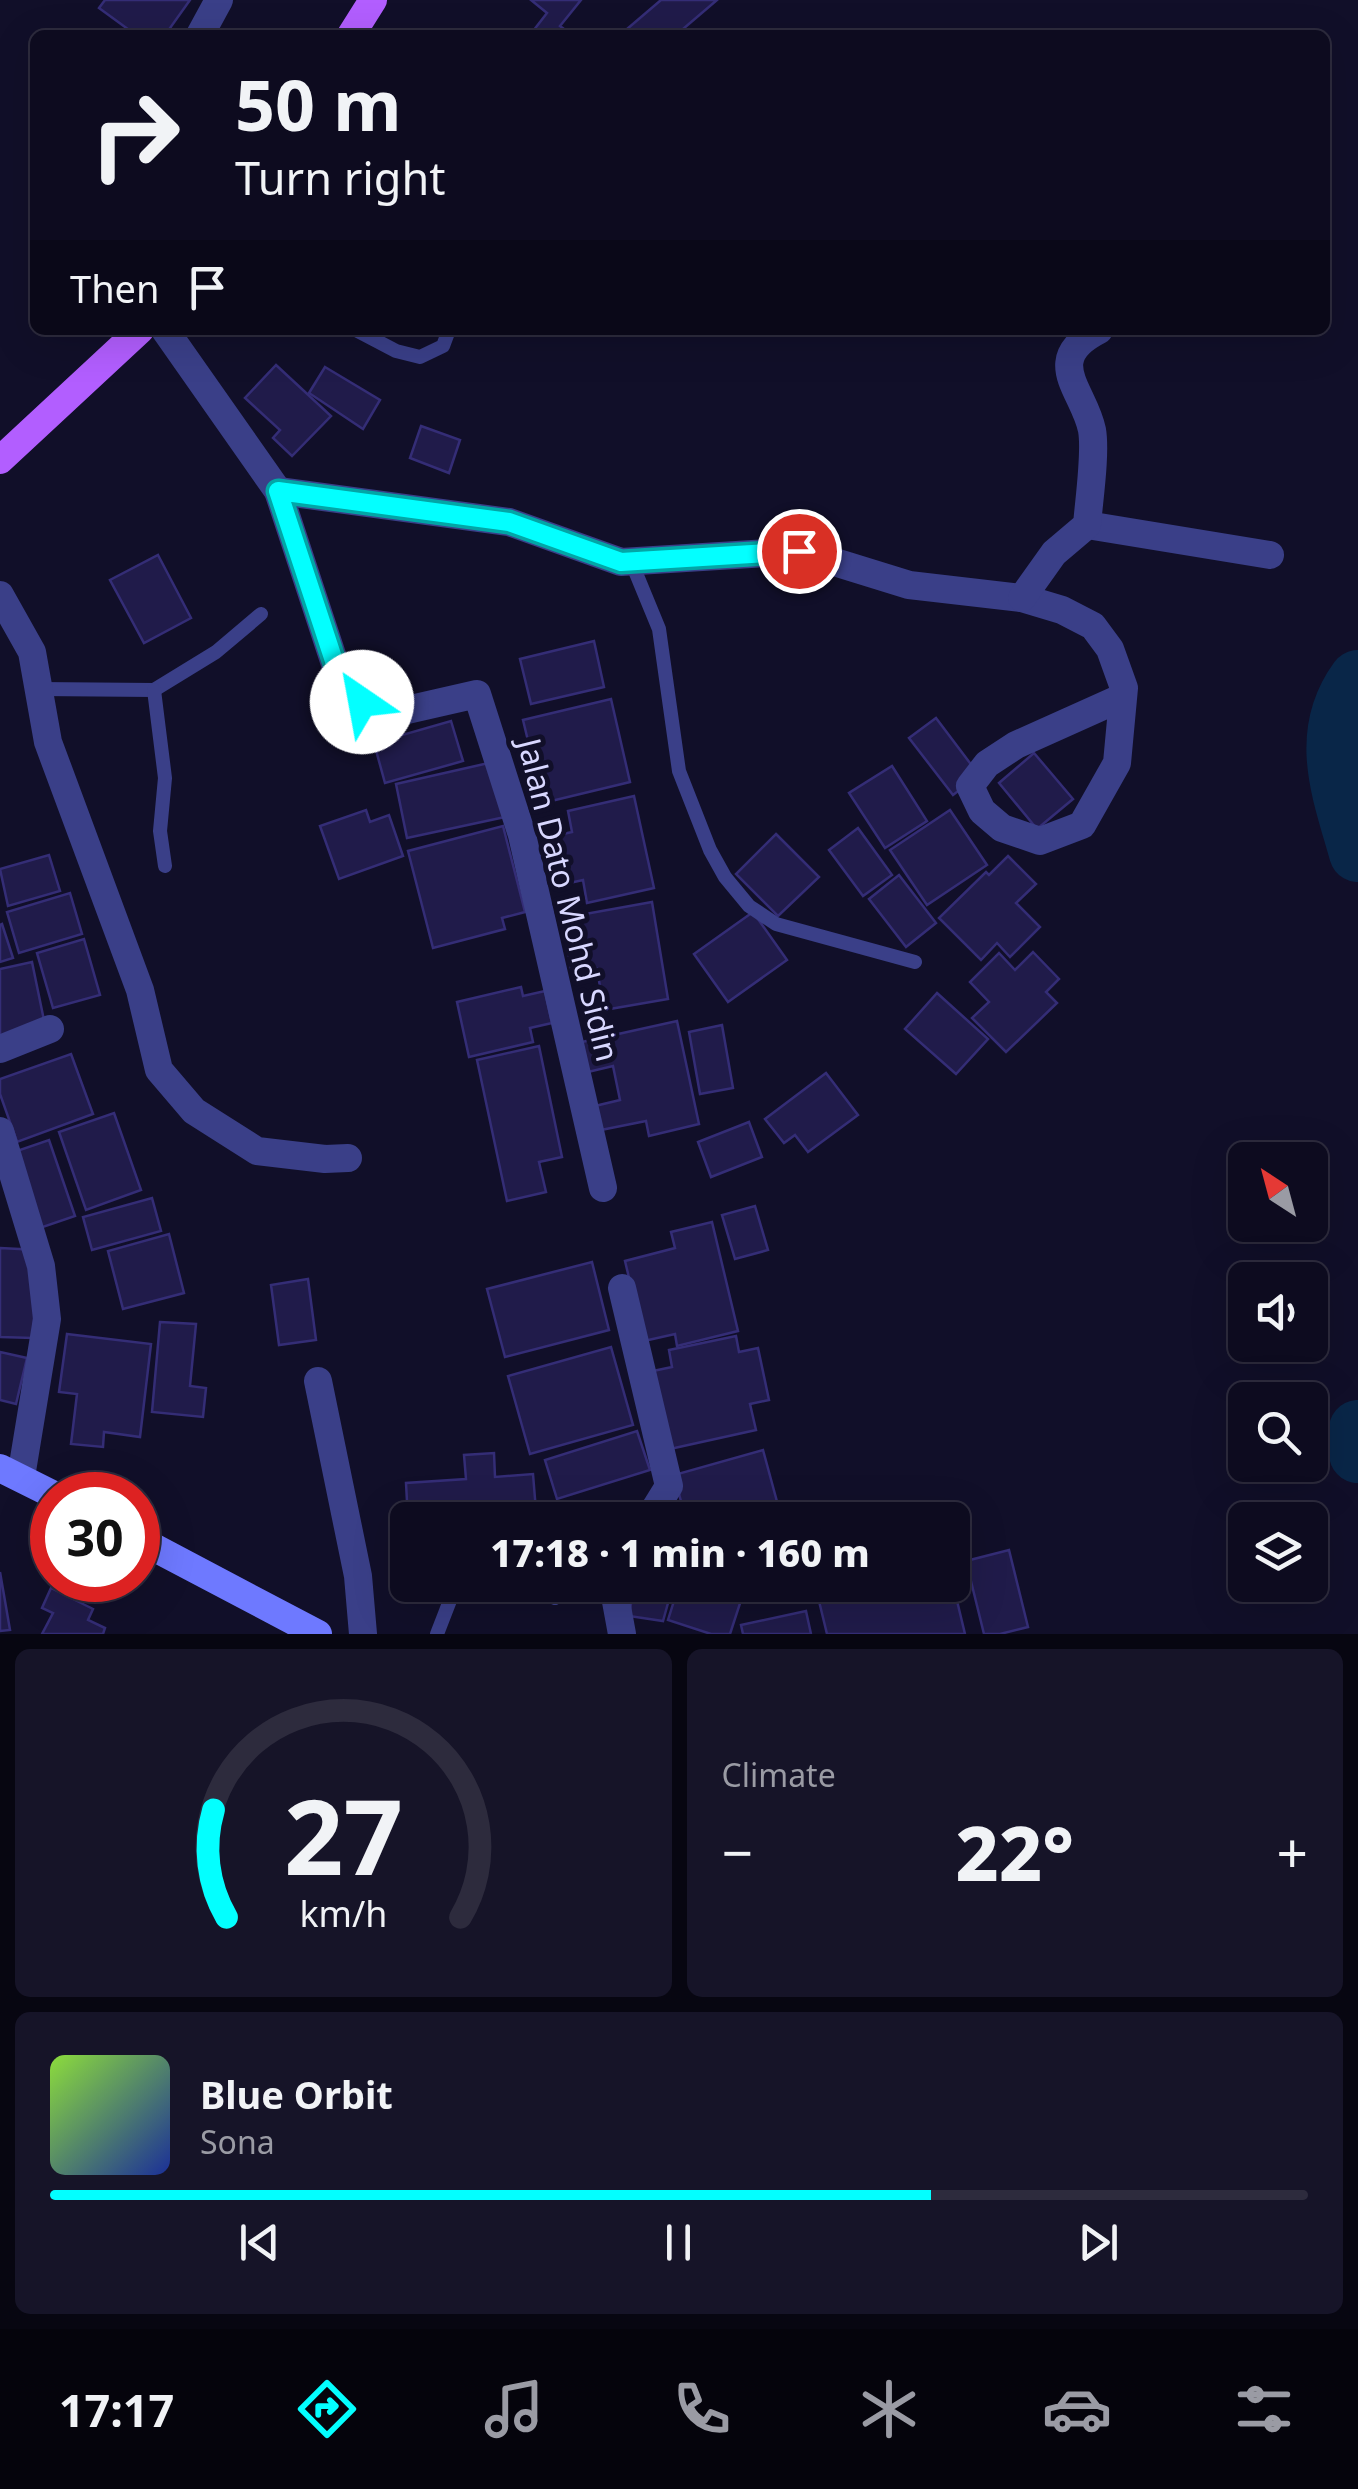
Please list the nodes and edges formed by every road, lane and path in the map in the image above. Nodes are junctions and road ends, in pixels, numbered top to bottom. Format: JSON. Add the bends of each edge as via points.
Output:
{"nodes":[{"id":1,"x":219,"y":0,"type":"edge"},
{"id":2,"x":373,"y":0,"type":"edge"},
{"id":3,"x":203,"y":30,"type":"edge"},
{"id":4,"x":354,"y":30,"type":"edge"},
{"id":5,"x":135,"y":335,"type":"edge"},
{"id":6,"x":169,"y":335,"type":"edge"},
{"id":7,"x":366,"y":335,"type":"edge"},
{"id":8,"x":447,"y":335,"type":"edge"},
{"id":9,"x":1093,"y":335,"type":"edge"},
{"id":10,"x":0,"y":460,"type":"edge"},
{"id":11,"x":278,"y":491,"type":"junction"},
{"id":12,"x":1088,"y":525,"type":"junction"},
{"id":13,"x":1270,"y":555,"type":"dead end"},
{"id":14,"x":631,"y":562,"type":"junction"},
{"id":15,"x":0,"y":595,"type":"edge"},
{"id":16,"x":1022,"y":598,"type":"junction"},
{"id":17,"x":261,"y":614,"type":"dead end"},
{"id":18,"x":38,"y":690,"type":"junction"},
{"id":19,"x":154,"y":690,"type":"junction"},
{"id":20,"x":1123,"y":697,"type":"junction"},
{"id":21,"x":164,"y":866,"type":"dead end"},
{"id":22,"x":915,"y":962,"type":"dead end"},
{"id":23,"x":50,"y":1029,"type":"dead end"},
{"id":24,"x":0,"y":1050,"type":"edge"},
{"id":25,"x":0,"y":1130,"type":"edge"},
{"id":26,"x":348,"y":1158,"type":"dead end"},
{"id":27,"x":603,"y":1188,"type":"dead end"},
{"id":28,"x":622,"y":1288,"type":"dead end"},
{"id":29,"x":318,"y":1381,"type":"dead end"},
{"id":30,"x":10,"y":1472,"type":"edge"},
{"id":31,"x":659,"y":1502,"type":"edge"},
{"id":32,"x":160,"y":1551,"type":"edge"},
{"id":33,"x":449,"y":1602,"type":"edge"},
{"id":34,"x":616,"y":1602,"type":"edge"},
{"id":35,"x":318,"y":1634,"type":"edge"},
{"id":36,"x":364,"y":1634,"type":"edge"},
{"id":37,"x":437,"y":1634,"type":"edge"},
{"id":38,"x":622,"y":1634,"type":"edge"}],
"edges":[{"from":1,"to":3,"type":"street"},
{"from":2,"to":4,"type":"main road"},
{"from":5,"to":10,"type":"main road"},
{"from":6,"to":11,"type":"street","name":"Jalan Dato Mohd Sidin"},
{"from":7,"to":8,"type":"lane","via":[[420,357],[443,346]]},
{"from":9,"to":12,"type":"street","via":[[1076,348],[1068,374],[1092,430]]},
{"from":11,"to":14,"type":"street","via":[[509,522]]},
{"from":11,"to":27,"type":"street","name":"Jalan Dato Mohd Sidin","via":[[337,670],[362,702],[398,712],[477,694],[522,834]]},
{"from":12,"to":13,"type":"street"},
{"from":12,"to":16,"type":"street","via":[[1054,554]]},
{"from":14,"to":16,"type":"street","via":[[799,551],[909,584]]},
{"from":14,"to":22,"type":"lane","via":[[658,629],[679,771],[725,877],[749,906],[776,924]]},
{"from":15,"to":18,"type":"street","via":[[32,652]]},
{"from":16,"to":20,"type":"street","via":[[1093,626],[1110,650]]},
{"from":17,"to":19,"type":"lane"},
{"from":18,"to":19,"type":"lane"},
{"from":18,"to":26,"type":"street","via":[[48,742],[140,990],[159,1070],[194,1111],[257,1151]]},
{"from":19,"to":21,"type":"lane","via":[[165,778]]},
{"from":20,"to":20,"type":"street","via":[[1118,762],[1082,825],[1040,841],[1002,828],[982,811],[970,786],[987,764]]},
{"from":23,"to":24,"type":"street"},
{"from":25,"to":30,"type":"street","via":[[41,1266],[46,1320]]},
{"from":28,"to":31,"type":"street","via":[[669,1486]]},
{"from":29,"to":36,"type":"street"},
{"from":32,"to":35,"type":"main road"},
{"from":33,"to":37,"type":"lane"},
{"from":34,"to":38,"type":"street"}]}
